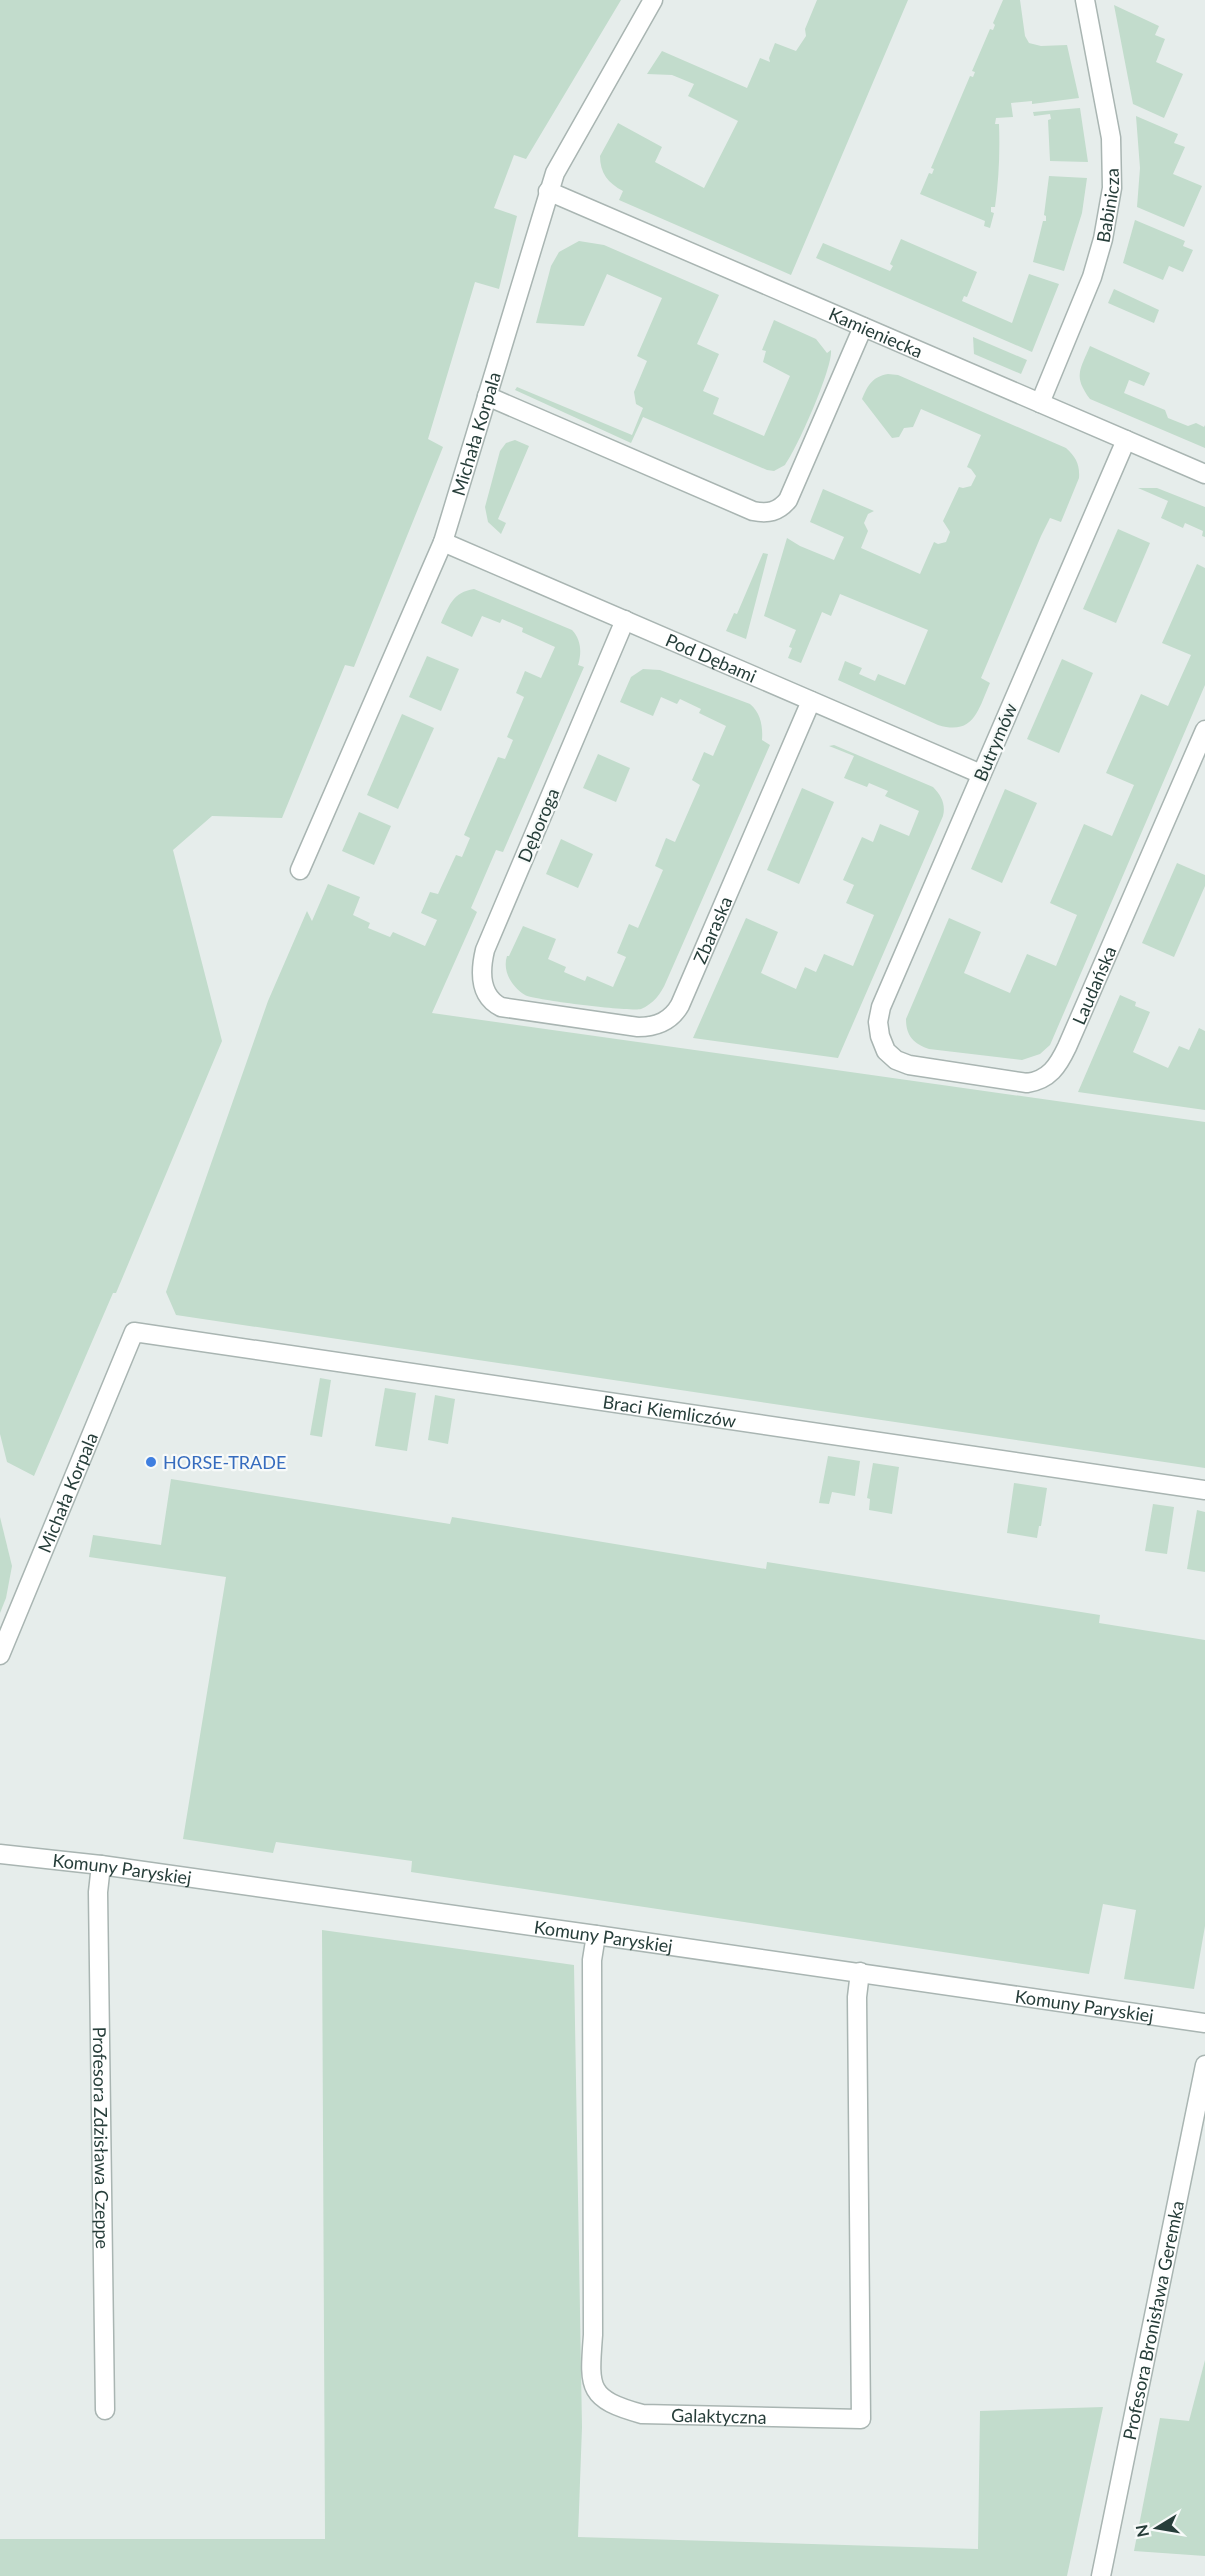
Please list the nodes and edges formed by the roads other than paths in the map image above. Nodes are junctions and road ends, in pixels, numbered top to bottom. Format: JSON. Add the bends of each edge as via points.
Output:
{"nodes":[{"id":1,"x":653,"y":0,"type":"edge"},
{"id":2,"x":1084,"y":0,"type":"edge"},
{"id":3,"x":548,"y":190,"type":"junction"},
{"id":4,"x":863,"y":327,"type":"junction"},
{"id":5,"x":487,"y":396,"type":"junction"},
{"id":6,"x":1040,"y":403,"type":"junction"},
{"id":7,"x":1126,"y":440,"type":"junction"},
{"id":8,"x":1205,"y":474,"type":"edge"},
{"id":9,"x":443,"y":542,"type":"junction"},
{"id":10,"x":625,"y":620,"type":"junction"},
{"id":11,"x":811,"y":701,"type":"junction"},
{"id":12,"x":1205,"y":730,"type":"edge"},
{"id":13,"x":981,"y":774,"type":"junction"},
{"id":14,"x":300,"y":870,"type":"dead end"},
{"id":15,"x":522,"y":1012,"type":"joint"},
{"id":16,"x":884,"y":1046,"type":"joint"},
{"id":17,"x":134,"y":1332,"type":"joint"},
{"id":18,"x":1205,"y":1490,"type":"edge"},
{"id":19,"x":0,"y":1655,"type":"edge"},
{"id":20,"x":0,"y":1854,"type":"edge"},
{"id":21,"x":101,"y":1865,"type":"junction"},
{"id":22,"x":596,"y":1935,"type":"junction"},
{"id":23,"x":860,"y":1972,"type":"junction"},
{"id":24,"x":1205,"y":2023,"type":"edge"},
{"id":25,"x":1205,"y":2065,"type":"edge"},
{"id":26,"x":105,"y":2410,"type":"dead end"},
{"id":27,"x":1101,"y":2576,"type":"edge"}],
"edges":[{"from":1,"to":3,"type":"street","name":"Michała Korpala"},
{"from":2,"to":6,"type":"street","name":"Babinicza","via":[[1111,138],[1112,188],[1095,268]]},
{"from":3,"to":4,"type":"street","name":"Kamieniecka"},
{"from":3,"to":5,"type":"street","name":"Michała Korpala"},
{"from":4,"to":5,"type":"street","via":[[788,500],[767,513],[753,511]]},
{"from":4,"to":6,"type":"street","name":"Kamieniecka"},
{"from":5,"to":9,"type":"street","name":"Michała Korpala"},
{"from":6,"to":7,"type":"street","name":"Kamieniecka"},
{"from":7,"to":8,"type":"street","name":"Kamieniecka"},
{"from":7,"to":13,"type":"street","name":"Butrymów"},
{"from":9,"to":10,"type":"street","name":"Pod Dębami"},
{"from":9,"to":14,"type":"street","name":"Michała Korpala"},
{"from":10,"to":11,"type":"street","name":"Pod Dębami"},
{"from":10,"to":15,"type":"street","name":"Dęboroga","via":[[485,950],[482,974],[488,995],[501,1007]]},
{"from":11,"to":13,"type":"street","name":"Pod Dębami"},
{"from":11,"to":15,"type":"street","name":"Zbaraska","via":[[672,1017],[638,1028]]},
{"from":12,"to":16,"type":"street","name":"Laudańska","via":[[1054,1070],[1027,1083],[909,1065],[896,1060]]},
{"from":13,"to":16,"type":"street","name":"Butrymów","via":[[880,1011],[878,1022]]},
{"from":17,"to":18,"type":"street","name":"Braci Kiemliczów"},
{"from":17,"to":19,"type":"street","name":"Michała Korpala"},
{"from":20,"to":21,"type":"street","name":"Komuny Paryskiej"},
{"from":21,"to":22,"type":"street","name":"Komuny Paryskiej"},
{"from":21,"to":26,"type":"street","name":"Profesora Zdzisława Czeppe","via":[[98,1892]]},
{"from":22,"to":23,"type":"street","name":"Komuny Paryskiej"},
{"from":22,"to":23,"type":"street","name":"Galaktyczna","via":[[592,1960],[590,2375],[597,2393],[612,2405],[642,2414],[861,2419],[857,1997]]},
{"from":23,"to":24,"type":"street","name":"Komuny Paryskiej"},
{"from":25,"to":27,"type":"street","name":"Profesora Bronisława Geremka"}]}
